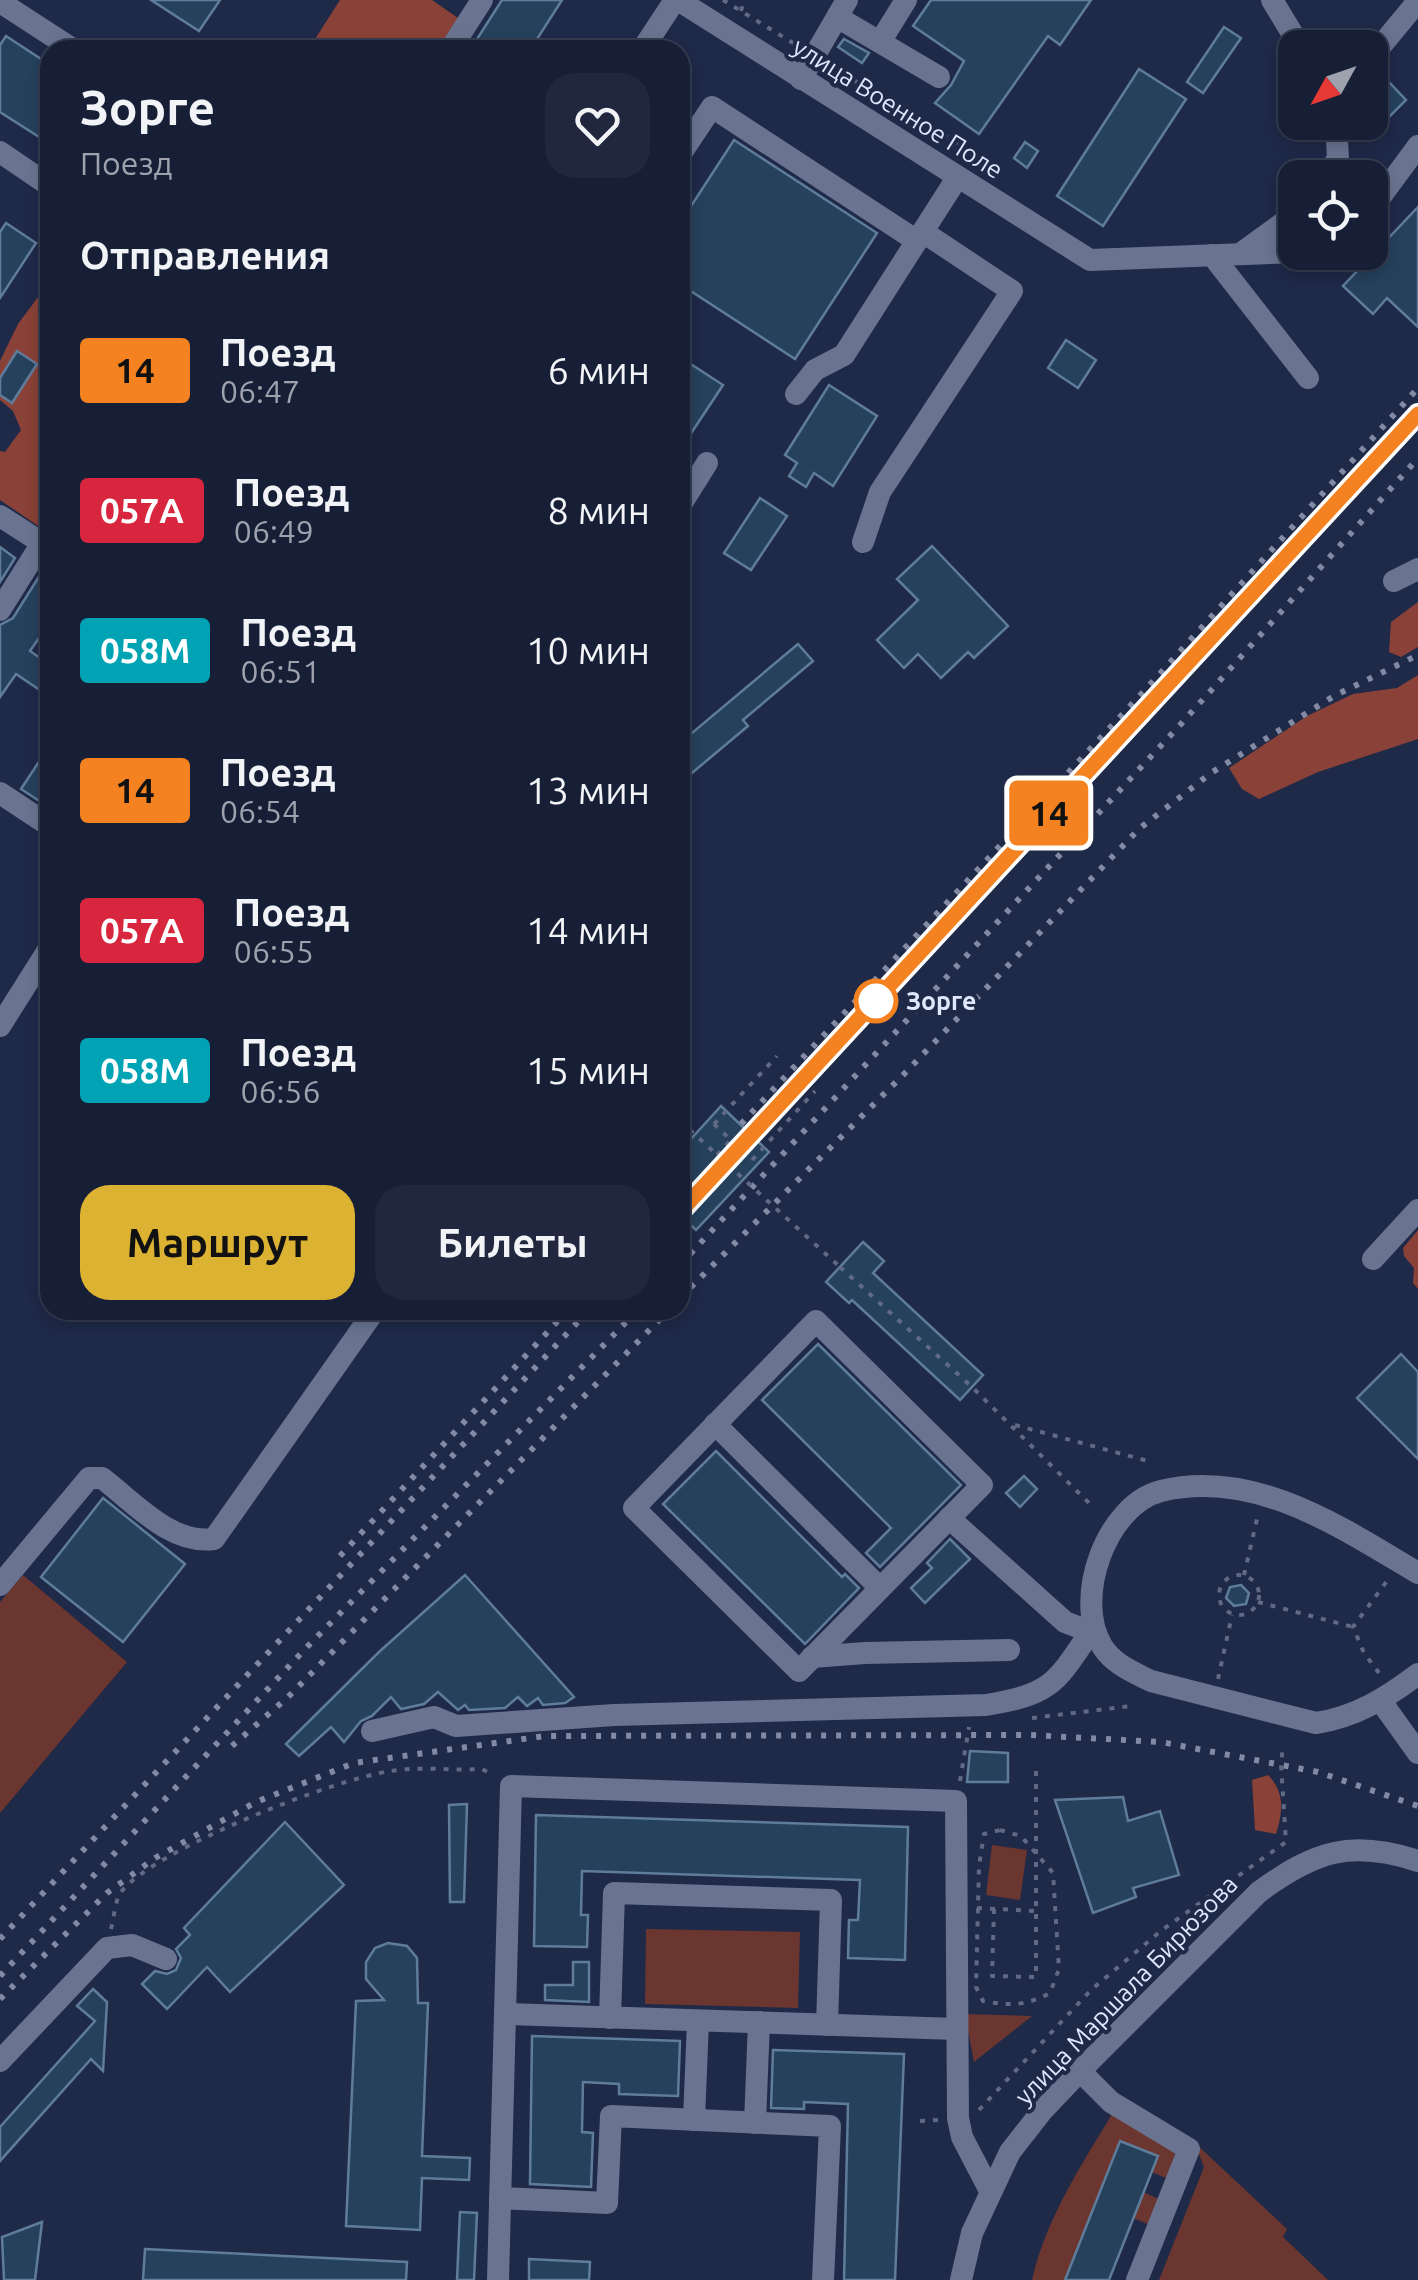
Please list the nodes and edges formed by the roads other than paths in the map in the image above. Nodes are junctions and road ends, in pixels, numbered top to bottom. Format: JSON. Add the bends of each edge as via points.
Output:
{"nodes":[{"id":1,"x":482,"y":0,"type":"edge"},
{"id":2,"x":676,"y":0,"type":"edge"},
{"id":3,"x":906,"y":0,"type":"edge"},
{"id":4,"x":1272,"y":0,"type":"edge"},
{"id":5,"x":1418,"y":1,"type":"edge"},
{"id":6,"x":0,"y":2,"type":"edge"},
{"id":7,"x":842,"y":9,"type":"edge"},
{"id":8,"x":1290,"y":30,"type":"edge"},
{"id":9,"x":1388,"y":37,"type":"edge"},
{"id":10,"x":59,"y":40,"type":"edge"},
{"id":11,"x":456,"y":40,"type":"edge"},
{"id":12,"x":649,"y":40,"type":"edge"},
{"id":13,"x":880,"y":42,"type":"junction"},
{"id":14,"x":940,"y":78,"type":"dead end"},
{"id":15,"x":801,"y":79,"type":"junction"},
{"id":16,"x":690,"y":140,"type":"edge"},
{"id":17,"x":1418,"y":146,"type":"edge"},
{"id":18,"x":0,"y":152,"type":"edge"},
{"id":19,"x":957,"y":178,"type":"junction"},
{"id":20,"x":40,"y":179,"type":"edge"},
{"id":21,"x":1388,"y":187,"type":"edge"},
{"id":22,"x":1278,"y":226,"type":"edge"},
{"id":23,"x":920,"y":236,"type":"junction"},
{"id":24,"x":1243,"y":252,"type":"junction"},
{"id":25,"x":1278,"y":252,"type":"edge"},
{"id":26,"x":1212,"y":256,"type":"junction"},
{"id":27,"x":1308,"y":378,"type":"dead end"},
{"id":28,"x":796,"y":394,"type":"dead end"},
{"id":29,"x":708,"y":463,"type":"dead end"},
{"id":30,"x":690,"y":491,"type":"edge"},
{"id":31,"x":0,"y":516,"type":"edge"},
{"id":32,"x":40,"y":542,"type":"edge"},
{"id":33,"x":863,"y":542,"type":"dead end"},
{"id":34,"x":40,"y":546,"type":"edge"},
{"id":35,"x":1418,"y":569,"type":"edge"},
{"id":36,"x":1394,"y":580,"type":"dead end"},
{"id":37,"x":0,"y":610,"type":"edge"},
{"id":38,"x":0,"y":793,"type":"edge"},
{"id":39,"x":40,"y":819,"type":"edge"},
{"id":40,"x":40,"y":963,"type":"edge"},
{"id":41,"x":0,"y":1026,"type":"edge"},
{"id":42,"x":1418,"y":1210,"type":"edge"},
{"id":43,"x":1373,"y":1259,"type":"dead end"},
{"id":44,"x":369,"y":1320,"type":"edge"},
{"id":45,"x":715,"y":1424,"type":"junction"},
{"id":46,"x":949,"y":1518,"type":"junction"},
{"id":47,"x":1418,"y":1573,"type":"edge"},
{"id":48,"x":0,"y":1585,"type":"edge"},
{"id":49,"x":880,"y":1588,"type":"junction"},
{"id":50,"x":849,"y":1620,"type":"junction"},
{"id":51,"x":1094,"y":1632,"type":"junction"},
{"id":52,"x":1010,"y":1650,"type":"dead end"},
{"id":53,"x":865,"y":1652,"type":"junction"},
{"id":54,"x":812,"y":1657,"type":"junction"},
{"id":55,"x":1418,"y":1674,"type":"edge"},
{"id":56,"x":1383,"y":1691,"type":"junction"},
{"id":57,"x":372,"y":1731,"type":"dead end"},
{"id":58,"x":1418,"y":1753,"type":"edge"},
{"id":59,"x":1418,"y":1861,"type":"edge"},
{"id":60,"x":166,"y":1959,"type":"dead end"},
{"id":61,"x":505,"y":2014,"type":"junction"},
{"id":62,"x":610,"y":2018,"type":"junction"},
{"id":63,"x":698,"y":2020,"type":"junction"},
{"id":64,"x":760,"y":2022,"type":"junction"},
{"id":65,"x":827,"y":2024,"type":"junction"},
{"id":66,"x":956,"y":2028,"type":"junction"},
{"id":67,"x":0,"y":2061,"type":"edge"},
{"id":68,"x":1080,"y":2071,"type":"junction"},
{"id":69,"x":694,"y":2120,"type":"junction"},
{"id":70,"x":755,"y":2123,"type":"junction"},
{"id":71,"x":990,"y":2190,"type":"junction"},
{"id":72,"x":500,"y":2198,"type":"junction"},
{"id":73,"x":498,"y":2280,"type":"edge"},
{"id":74,"x":823,"y":2280,"type":"edge"},
{"id":75,"x":961,"y":2280,"type":"edge"},
{"id":76,"x":1138,"y":2280,"type":"edge"}],
"edges":[{"from":1,"to":11,"type":"street"},
{"from":2,"to":12,"type":"street"},
{"from":2,"to":15,"type":"street","name":"улица Военное Поле"},
{"from":3,"to":13,"type":"street"},
{"from":4,"to":8,"type":"street"},
{"from":5,"to":9,"type":"street"},
{"from":6,"to":10,"type":"street"},
{"from":7,"to":13,"type":"street"},
{"from":7,"to":15,"type":"street"},
{"from":13,"to":14,"type":"street"},
{"from":15,"to":19,"type":"street","name":"улица Военное Поле"},
{"from":16,"to":23,"type":"street","via":[[712,106]]},
{"from":17,"to":21,"type":"street"},
{"from":18,"to":20,"type":"street"},
{"from":19,"to":23,"type":"street"},
{"from":19,"to":26,"type":"street","name":"улица Военное Поле","via":[[1090,260]]},
{"from":22,"to":24,"type":"street"},
{"from":23,"to":28,"type":"street","via":[[844,355],[815,370]]},
{"from":23,"to":33,"type":"street","via":[[1012,292],[880,492]]},
{"from":24,"to":25,"type":"street"},
{"from":24,"to":26,"type":"street"},
{"from":26,"to":27,"type":"street"},
{"from":29,"to":30,"type":"street"},
{"from":31,"to":32,"type":"street"},
{"from":34,"to":37,"type":"street"},
{"from":35,"to":36,"type":"street"},
{"from":38,"to":39,"type":"street"},
{"from":40,"to":41,"type":"street"},
{"from":42,"to":43,"type":"street"},
{"from":44,"to":48,"type":"street","via":[[214,1540],[178,1536],[102,1478],[89,1478]]},
{"from":45,"to":46,"type":"street","via":[[816,1322],[982,1485]]},
{"from":45,"to":49,"type":"street"},
{"from":45,"to":54,"type":"street","via":[[634,1508],[799,1671]]},
{"from":46,"to":49,"type":"street"},
{"from":46,"to":51,"type":"street","via":[[1064,1622]]},
{"from":47,"to":51,"type":"street","via":[[1336,1524],[1263,1494],[1220,1488],[1158,1492],[1126,1511],[1107,1538],[1095,1578]]},
{"from":49,"to":50,"type":"street"},
{"from":50,"to":53,"type":"street"},
{"from":50,"to":54,"type":"street"},
{"from":51,"to":56,"type":"street","via":[[1114,1660],[1151,1681],[1316,1723],[1340,1720]]},
{"from":51,"to":57,"type":"street","via":[[1050,1686],[986,1705],[632,1714],[456,1726],[434,1717]]},
{"from":52,"to":53,"type":"street"},
{"from":53,"to":54,"type":"street"},
{"from":55,"to":56,"type":"street"},
{"from":56,"to":58,"type":"street"},
{"from":59,"to":68,"type":"street","name":"улица Маршала Бирюзова","via":[[1370,1848],[1291,1868],[1218,1931]]},
{"from":60,"to":67,"type":"street","via":[[132,1945],[107,1948]]},
{"from":61,"to":62,"type":"street"},
{"from":61,"to":66,"type":"street","via":[[511,1786],[956,1801],[968,1908]]},
{"from":61,"to":72,"type":"street"},
{"from":62,"to":63,"type":"street"},
{"from":62,"to":65,"type":"street","via":[[614,1893],[831,1900]]},
{"from":63,"to":64,"type":"street"},
{"from":63,"to":69,"type":"street"},
{"from":64,"to":65,"type":"street"},
{"from":64,"to":70,"type":"street"},
{"from":65,"to":66,"type":"street"},
{"from":66,"to":71,"type":"street","via":[[958,2118]]},
{"from":68,"to":71,"type":"street","name":"улица Маршала Бирюзова","via":[[1010,2152]]},
{"from":68,"to":76,"type":"street","via":[[1111,2102],[1189,2148]]},
{"from":69,"to":70,"type":"street"},
{"from":69,"to":72,"type":"street","via":[[611,2116],[607,2203]]},
{"from":70,"to":74,"type":"street","via":[[830,2126]]},
{"from":71,"to":75,"type":"street","name":"улица Маршала Бирюзова"},
{"from":72,"to":73,"type":"street"}]}
